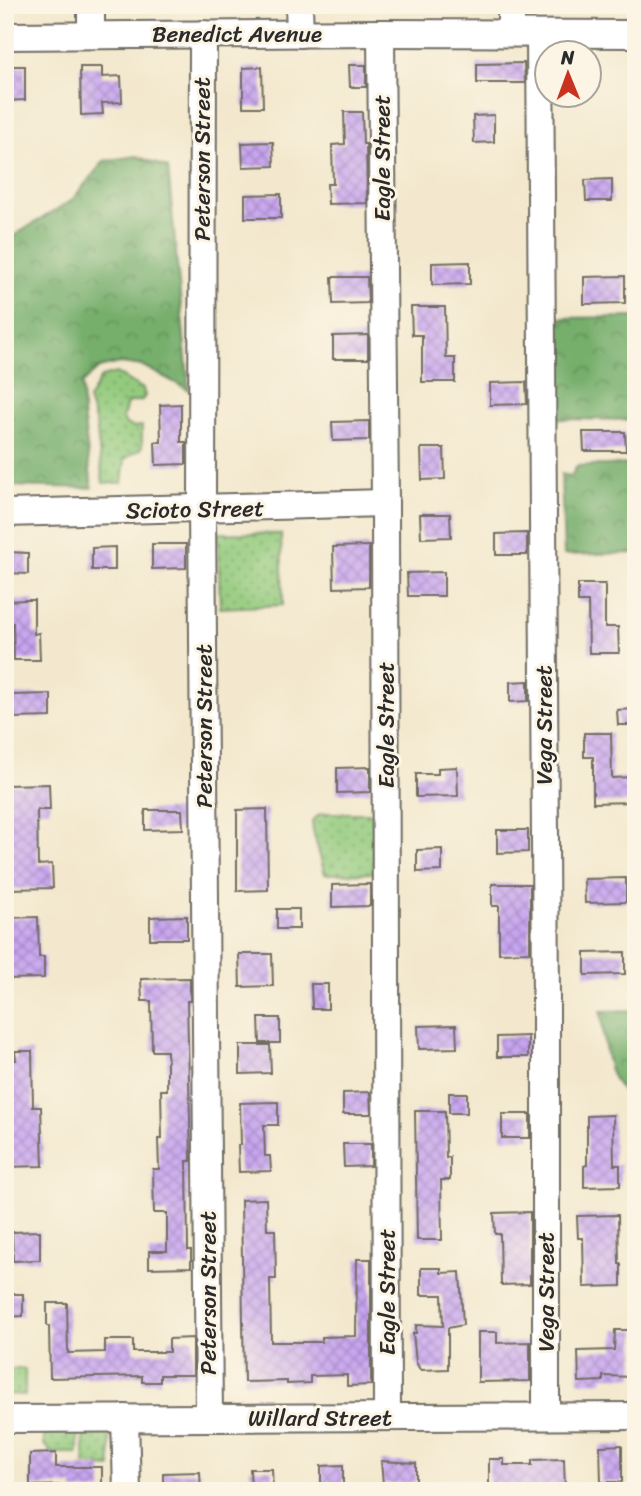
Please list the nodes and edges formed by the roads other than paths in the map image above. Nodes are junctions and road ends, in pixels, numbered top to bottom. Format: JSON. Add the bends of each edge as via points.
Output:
{"nodes":[{"id":1,"x":91,"y":5,"type":"edge"},
{"id":2,"x":299,"y":5,"type":"edge"},
{"id":3,"x":511,"y":5,"type":"edge"},
{"id":4,"x":381,"y":33,"type":"junction"},
{"id":5,"x":512,"y":33,"type":"junction"},
{"id":6,"x":202,"y":34,"type":"junction"},
{"id":7,"x":300,"y":34,"type":"junction"},
{"id":8,"x":540,"y":34,"type":"junction"},
{"id":9,"x":636,"y":34,"type":"edge"},
{"id":10,"x":91,"y":35,"type":"junction"},
{"id":11,"x":5,"y":36,"type":"edge"},
{"id":12,"x":385,"y":503,"type":"junction"},
{"id":13,"x":202,"y":509,"type":"junction"},
{"id":14,"x":5,"y":513,"type":"edge"},
{"id":15,"x":547,"y":1416,"type":"junction"},
{"id":16,"x":636,"y":1416,"type":"edge"},
{"id":17,"x":387,"y":1417,"type":"junction"},
{"id":18,"x":125,"y":1418,"type":"junction"},
{"id":19,"x":209,"y":1418,"type":"junction"},
{"id":20,"x":5,"y":1419,"type":"edge"},
{"id":21,"x":127,"y":1491,"type":"edge"}],
"edges":[{"from":1,"to":10,"type":"street"},
{"from":2,"to":7,"type":"street"},
{"from":3,"to":5,"type":"street"},
{"from":4,"to":5,"type":"street","name":"Benedict Avenue"},
{"from":4,"to":7,"type":"street","name":"Benedict Avenue"},
{"from":4,"to":12,"type":"street","name":"Eagle Street"},
{"from":5,"to":8,"type":"street","name":"Benedict Avenue"},
{"from":6,"to":7,"type":"street","name":"Benedict Avenue"},
{"from":6,"to":10,"type":"street","name":"Benedict Avenue"},
{"from":6,"to":13,"type":"street","name":"Peterson Street"},
{"from":8,"to":9,"type":"street","name":"Benedict Avenue"},
{"from":8,"to":15,"type":"street","name":"Vega Street"},
{"from":10,"to":11,"type":"street","name":"Benedict Avenue"},
{"from":12,"to":13,"type":"street","name":"Scioto Street"},
{"from":12,"to":17,"type":"street","name":"Eagle Street"},
{"from":13,"to":14,"type":"street","name":"Scioto Street"},
{"from":13,"to":19,"type":"street","name":"Peterson Street"},
{"from":15,"to":16,"type":"street","name":"Willard Street"},
{"from":15,"to":17,"type":"street","name":"Willard Street"},
{"from":17,"to":19,"type":"street","name":"Willard Street"},
{"from":18,"to":19,"type":"street","name":"Willard Street"},
{"from":18,"to":20,"type":"street","name":"Willard Street"},
{"from":18,"to":21,"type":"street"}]}
